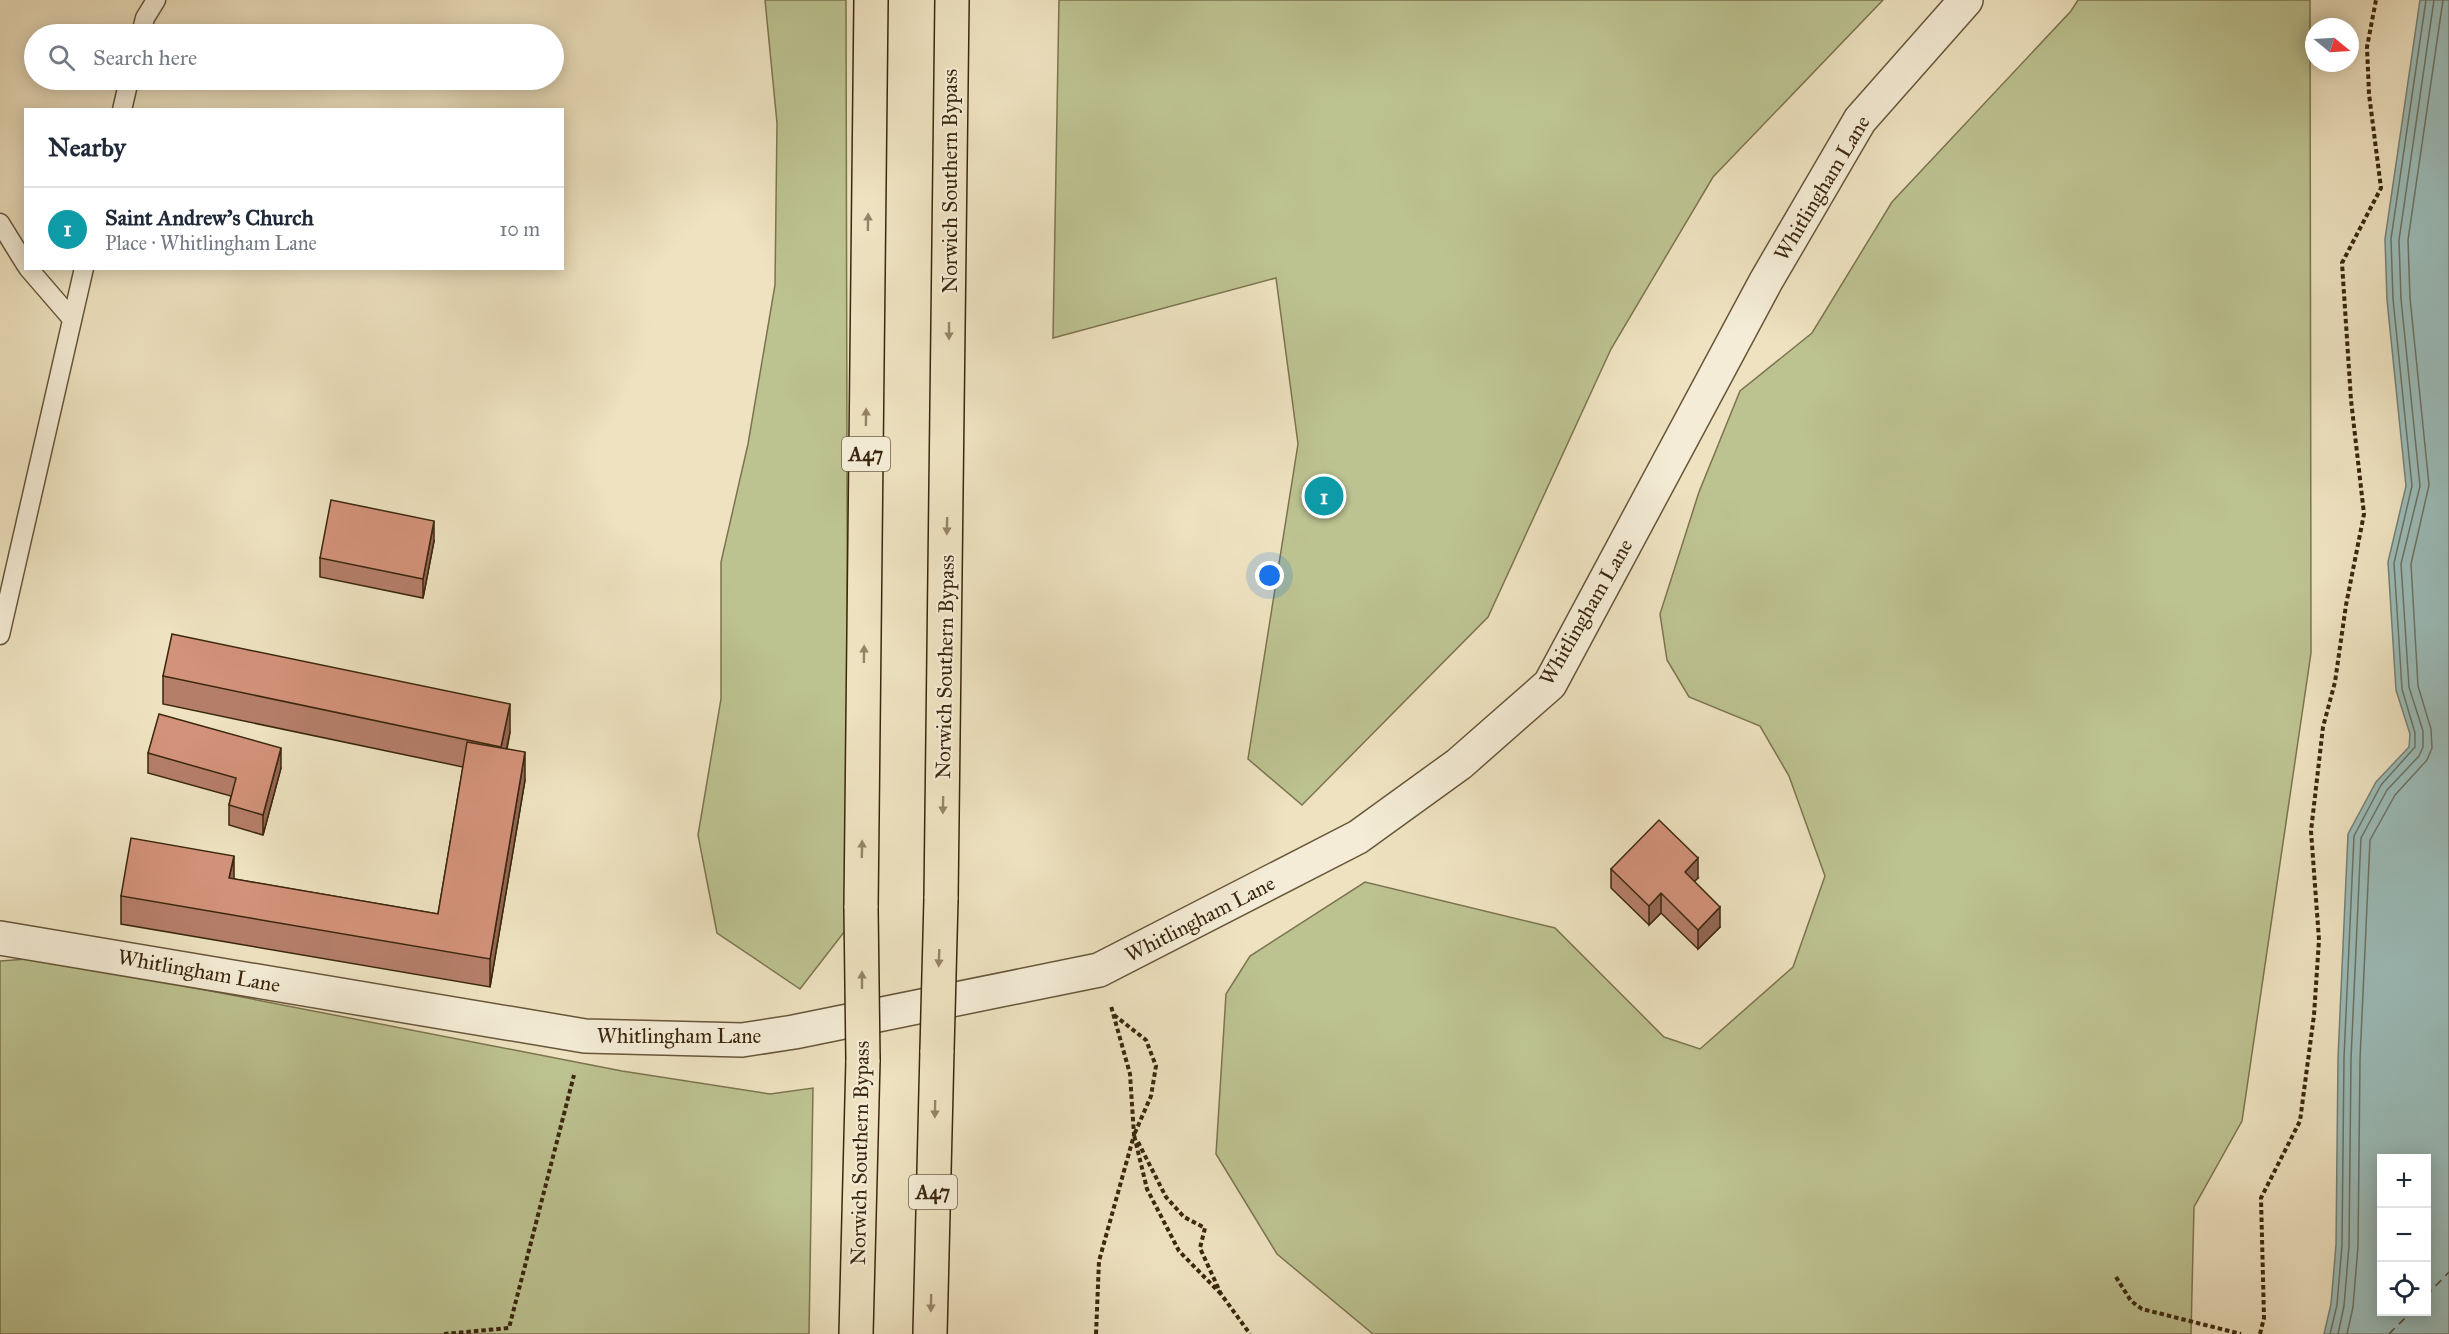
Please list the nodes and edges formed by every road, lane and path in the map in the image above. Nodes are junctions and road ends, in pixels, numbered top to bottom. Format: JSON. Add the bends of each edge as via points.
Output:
{"nodes":[{"id":1,"x":156,"y":0,"type":"edge"},
{"id":2,"x":871,"y":0,"type":"edge"},
{"id":3,"x":952,"y":0,"type":"edge"},
{"id":4,"x":1966,"y":0,"type":"edge"},
{"id":5,"x":2376,"y":0,"type":"edge"},
{"id":6,"x":144,"y":24,"type":"edge"},
{"id":7,"x":127,"y":90,"type":"edge"},
{"id":8,"x":122,"y":108,"type":"edge"},
{"id":9,"x":0,"y":223,"type":"edge"},
{"id":10,"x":24,"y":260,"type":"edge"},
{"id":11,"x":30,"y":270,"type":"edge"},
{"id":12,"x":84,"y":270,"type":"edge"},
{"id":13,"x":72,"y":319,"type":"junction"},
{"id":14,"x":0,"y":634,"type":"edge"},
{"id":15,"x":0,"y":938,"type":"edge"},
{"id":16,"x":1100,"y":970,"type":"junction"},
{"id":17,"x":1114,"y":1015,"type":"junction"},
{"id":18,"x":585,"y":1036,"type":"junction"},
{"id":19,"x":1134,"y":1135,"type":"junction"},
{"id":20,"x":2116,"y":1277,"type":"dead end"},
{"id":21,"x":1221,"y":1294,"type":"junction"},
{"id":22,"x":444,"y":1334,"type":"edge"},
{"id":23,"x":856,"y":1334,"type":"edge"},
{"id":24,"x":930,"y":1334,"type":"edge"},
{"id":25,"x":1096,"y":1334,"type":"edge"},
{"id":26,"x":1250,"y":1334,"type":"edge"},
{"id":27,"x":2241,"y":1334,"type":"edge"},
{"id":28,"x":2260,"y":1334,"type":"edge"}],
"edges":[{"from":1,"to":6,"type":"lane"},
{"from":23,"to":2,"type":"highway","name":"Norwich Southern Bypass","number":"A47","one_way":true,"bridge":true,"via":[[863,1060],[861,908]]},
{"from":3,"to":24,"type":"highway","name":"Norwich Southern Bypass","number":"A47","one_way":true,"bridge":true,"via":[[941,900]]},
{"from":4,"to":16,"type":"street","name":"Whitlingham Lane","via":[[1860,120],[1766,281],[1550,684],[1459,764],[1358,837]]},
{"from":5,"to":28,"type":"path","via":[[2367,47],[2381,188],[2343,263],[2351,400],[2364,514],[2336,682],[2323,726],[2310,831],[2319,940],[2300,1121],[2260,1198],[2264,1318]]},
{"from":7,"to":8,"type":"lane"},
{"from":9,"to":10,"type":"lane"},
{"from":11,"to":13,"type":"lane"},
{"from":12,"to":13,"type":"lane"},
{"from":13,"to":14,"type":"lane"},
{"from":15,"to":18,"type":"street","name":"Whitlingham Lane"},
{"from":16,"to":17,"type":"path"},
{"from":16,"to":18,"type":"street","name":"Whitlingham Lane","via":[[742,1040]]},
{"from":17,"to":19,"type":"path","via":[[1131,1074]]},
{"from":17,"to":19,"type":"path","via":[[1146,1040],[1156,1066],[1150,1096]]},
{"from":18,"to":22,"type":"path","via":[[509,1328]]},
{"from":19,"to":21,"type":"path","via":[[1148,1189],[1179,1251]]},
{"from":19,"to":21,"type":"path","via":[[1166,1197],[1184,1216],[1205,1228],[1200,1248]]},
{"from":19,"to":25,"type":"path","via":[[1099,1261]]},
{"from":20,"to":27,"type":"path","via":[[2131,1301],[2142,1309]]},
{"from":21,"to":26,"type":"path"}]}
